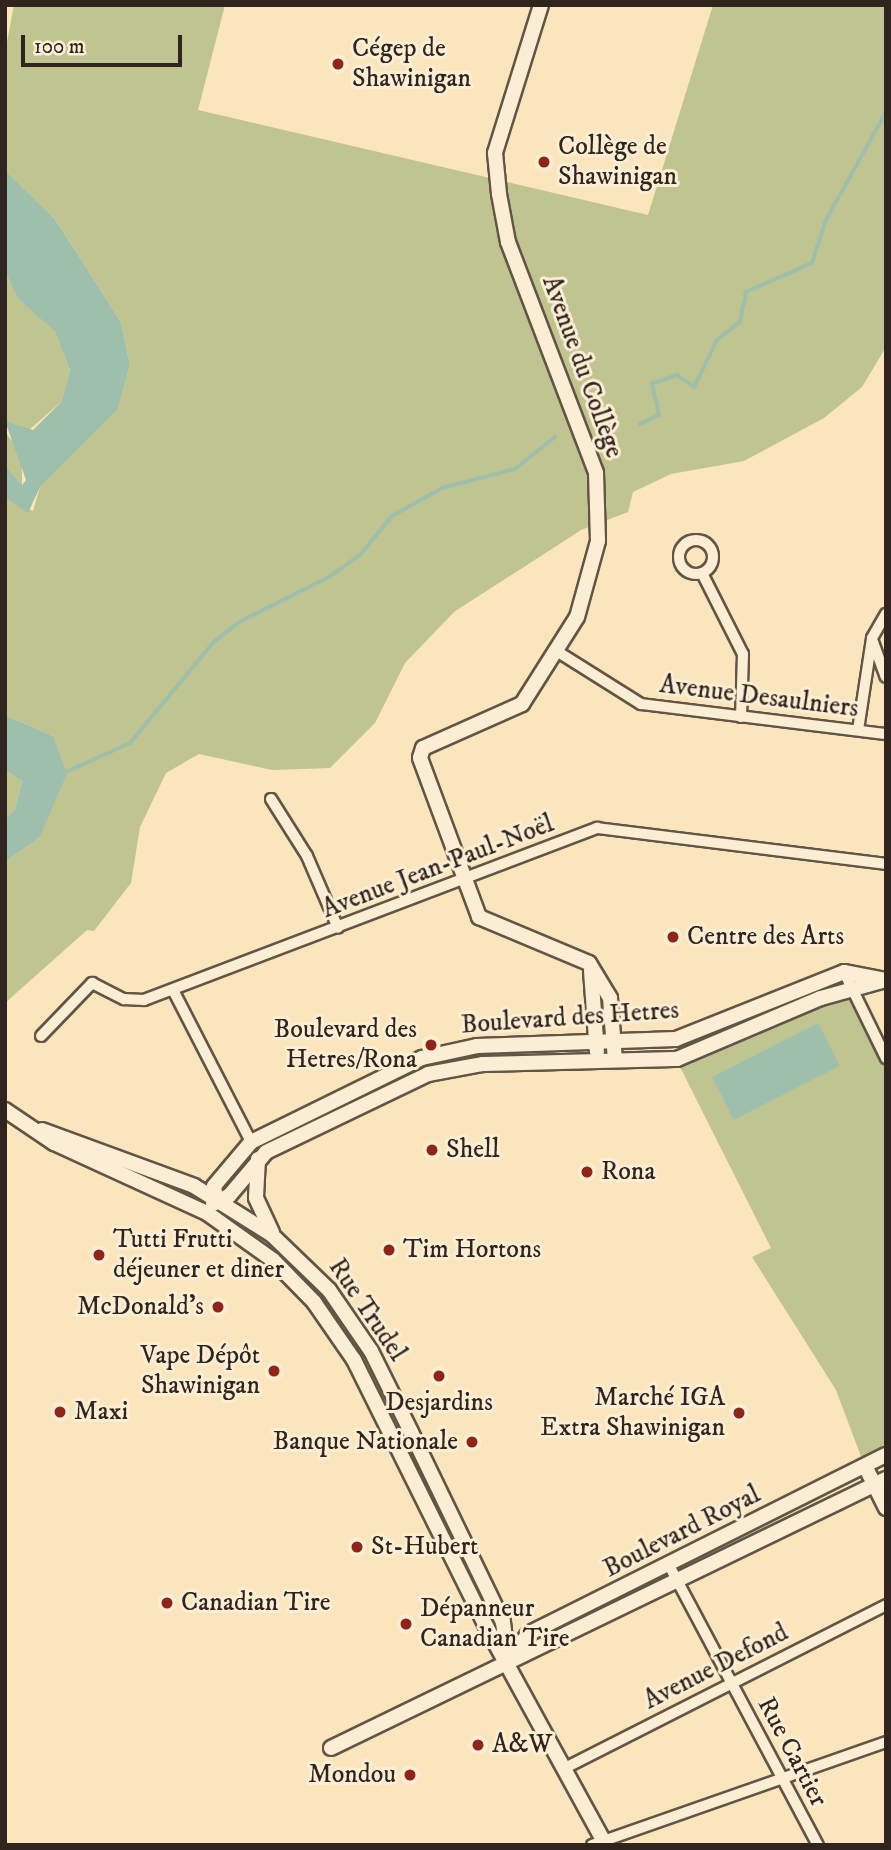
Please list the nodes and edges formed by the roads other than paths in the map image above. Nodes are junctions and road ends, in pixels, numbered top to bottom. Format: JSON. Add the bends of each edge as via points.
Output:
{"nodes":[{"id":1,"x":541,"y":5,"type":"edge"},
{"id":2,"x":702,"y":573,"type":"dead end"},
{"id":3,"x":886,"y":614,"type":"edge"},
{"id":4,"x":872,"y":638,"type":"junction"},
{"id":5,"x":558,"y":652,"type":"junction"},
{"id":6,"x":886,"y":677,"type":"edge"},
{"id":7,"x":741,"y":717,"type":"junction"},
{"id":8,"x":858,"y":730,"type":"junction"},
{"id":9,"x":886,"y":734,"type":"edge"},
{"id":10,"x":271,"y":799,"type":"dead end"},
{"id":11,"x":886,"y":864,"type":"edge"},
{"id":12,"x":463,"y":881,"type":"junction"},
{"id":13,"x":338,"y":928,"type":"junction"},
{"id":14,"x":589,"y":963,"type":"junction"},
{"id":15,"x":844,"y":972,"type":"junction"},
{"id":16,"x":886,"y":980,"type":"edge"},
{"id":17,"x":852,"y":988,"type":"junction"},
{"id":18,"x":173,"y":990,"type":"junction"},
{"id":19,"x":41,"y":1036,"type":"dead end"},
{"id":20,"x":614,"y":1041,"type":"junction"},
{"id":21,"x":597,"y":1043,"type":"junction"},
{"id":22,"x":886,"y":1058,"type":"edge"},
{"id":23,"x":615,"y":1060,"type":"junction"},
{"id":24,"x":597,"y":1061,"type":"junction"},
{"id":25,"x":5,"y":1110,"type":"edge"},
{"id":26,"x":38,"y":1129,"type":"junction"},
{"id":27,"x":251,"y":1142,"type":"junction"},
{"id":28,"x":258,"y":1158,"type":"junction"},
{"id":29,"x":216,"y":1200,"type":"junction"},
{"id":30,"x":207,"y":1213,"type":"junction"},
{"id":31,"x":274,"y":1237,"type":"junction"},
{"id":32,"x":886,"y":1455,"type":"edge"},
{"id":33,"x":864,"y":1466,"type":"junction"},
{"id":34,"x":880,"y":1482,"type":"edge"},
{"id":35,"x":886,"y":1508,"type":"edge"},
{"id":36,"x":670,"y":1567,"type":"junction"},
{"id":37,"x":678,"y":1582,"type":"junction"},
{"id":38,"x":886,"y":1605,"type":"edge"},
{"id":39,"x":508,"y":1660,"type":"junction"},
{"id":40,"x":732,"y":1682,"type":"junction"},
{"id":41,"x":886,"y":1742,"type":"edge"},
{"id":42,"x":331,"y":1748,"type":"dead end"},
{"id":43,"x":565,"y":1768,"type":"junction"},
{"id":44,"x":782,"y":1777,"type":"junction"},
{"id":45,"x":600,"y":1842,"type":"edge"},
{"id":46,"x":818,"y":1845,"type":"edge"}],
"edges":[{"from":1,"to":5,"type":"street","name":"Avenue du Collège","via":[[495,153],[509,242],[596,473],[600,521],[592,576]]},
{"from":2,"to":7,"type":"street","via":[[743,654]]},
{"from":3,"to":4,"type":"street"},
{"from":4,"to":6,"type":"street"},
{"from":4,"to":8,"type":"street"},
{"from":5,"to":7,"type":"street","name":"Avenue Desaulniers","via":[[641,704]]},
{"from":5,"to":12,"type":"street","name":"Avenue du Collège","via":[[522,704],[423,748],[421,775]]},
{"from":7,"to":8,"type":"street","name":"Avenue Desaulniers"},
{"from":8,"to":9,"type":"street","name":"Avenue Desaulniers"},
{"from":10,"to":13,"type":"street","via":[[307,856]]},
{"from":11,"to":12,"type":"street","name":"Avenue Jean-Paul-Noël","via":[[597,828]]},
{"from":12,"to":13,"type":"street","name":"Avenue Jean-Paul-Noël"},
{"from":12,"to":14,"type":"street","name":"Avenue du Collège","via":[[479,917],[493,928],[569,949]]},
{"from":13,"to":18,"type":"street","name":"Avenue Jean-Paul-Noël"},
{"from":14,"to":20,"type":"street","name":"Avenue du Collège","via":[[610,998]]},
{"from":14,"to":21,"type":"street"},
{"from":15,"to":16,"type":"street","name":"Boulevard des Hetres"},
{"from":15,"to":17,"type":"street"},
{"from":15,"to":20,"type":"street","name":"Boulevard des Hetres","via":[[721,1026],[676,1039]]},
{"from":16,"to":17,"type":"street","name":"Boulevard des Hetres"},
{"from":17,"to":22,"type":"street"},
{"from":17,"to":23,"type":"street","name":"Boulevard des Hetres","via":[[702,1053]]},
{"from":18,"to":19,"type":"street","name":"Avenue Jean-Paul-Noël","via":[[124,999],[92,983]]},
{"from":18,"to":27,"type":"street"},
{"from":20,"to":21,"type":"street","name":"Boulevard des Hetres"},
{"from":20,"to":23,"type":"street","name":"Avenue du Collège"},
{"from":21,"to":24,"type":"street"},
{"from":21,"to":27,"type":"street","name":"Boulevard des Hetres","via":[[477,1046],[422,1058]]},
{"from":23,"to":24,"type":"street","name":"Boulevard des Hetres"},
{"from":24,"to":28,"type":"street","name":"Boulevard des Hetres","via":[[483,1064],[428,1074]]},
{"from":25,"to":26,"type":"street","name":"Rue Trudel"},
{"from":26,"to":29,"type":"street","name":"Rue Trudel","via":[[144,1165]]},
{"from":26,"to":30,"type":"street","name":"Rue Trudel","via":[[54,1143]]},
{"from":27,"to":29,"type":"street","name":"Boulevard des Hetres","via":[[214,1186]]},
{"from":28,"to":29,"type":"street","name":"Boulevard des Hetres","via":[[229,1196]]},
{"from":28,"to":31,"type":"street","via":[[256,1198]]},
{"from":29,"to":30,"type":"street","name":"Boulevard des Hetres"},
{"from":29,"to":31,"type":"street","name":"Rue Trudel"},
{"from":30,"to":39,"type":"street","name":"Rue Trudel","via":[[273,1260],[314,1302],[347,1350]]},
{"from":31,"to":39,"type":"street","name":"Rue Trudel","via":[[330,1290],[371,1351],[503,1622]]},
{"from":32,"to":33,"type":"street","name":"Boulevard Royal"},
{"from":33,"to":34,"type":"street"},
{"from":33,"to":36,"type":"street","name":"Boulevard Royal"},
{"from":34,"to":35,"type":"street"},
{"from":34,"to":37,"type":"street","name":"Boulevard Royal"},
{"from":36,"to":37,"type":"street","name":"Rue Cartier"},
{"from":36,"to":39,"type":"street","name":"Boulevard Royal","via":[[528,1634]]},
{"from":37,"to":39,"type":"street","name":"Boulevard Royal","via":[[538,1652]]},
{"from":37,"to":40,"type":"street","name":"Rue Cartier"},
{"from":38,"to":40,"type":"street","name":"Avenue Defond"},
{"from":39,"to":42,"type":"street","name":"Boulevard Royal"},
{"from":39,"to":43,"type":"street","name":"Rue Trudel"},
{"from":40,"to":43,"type":"street","name":"Avenue Defond"},
{"from":40,"to":44,"type":"street","name":"Rue Cartier"},
{"from":41,"to":44,"type":"street"},
{"from":43,"to":45,"type":"street","name":"Rue Trudel"},
{"from":44,"to":45,"type":"street"},
{"from":44,"to":46,"type":"street","name":"Rue Cartier"}]}
